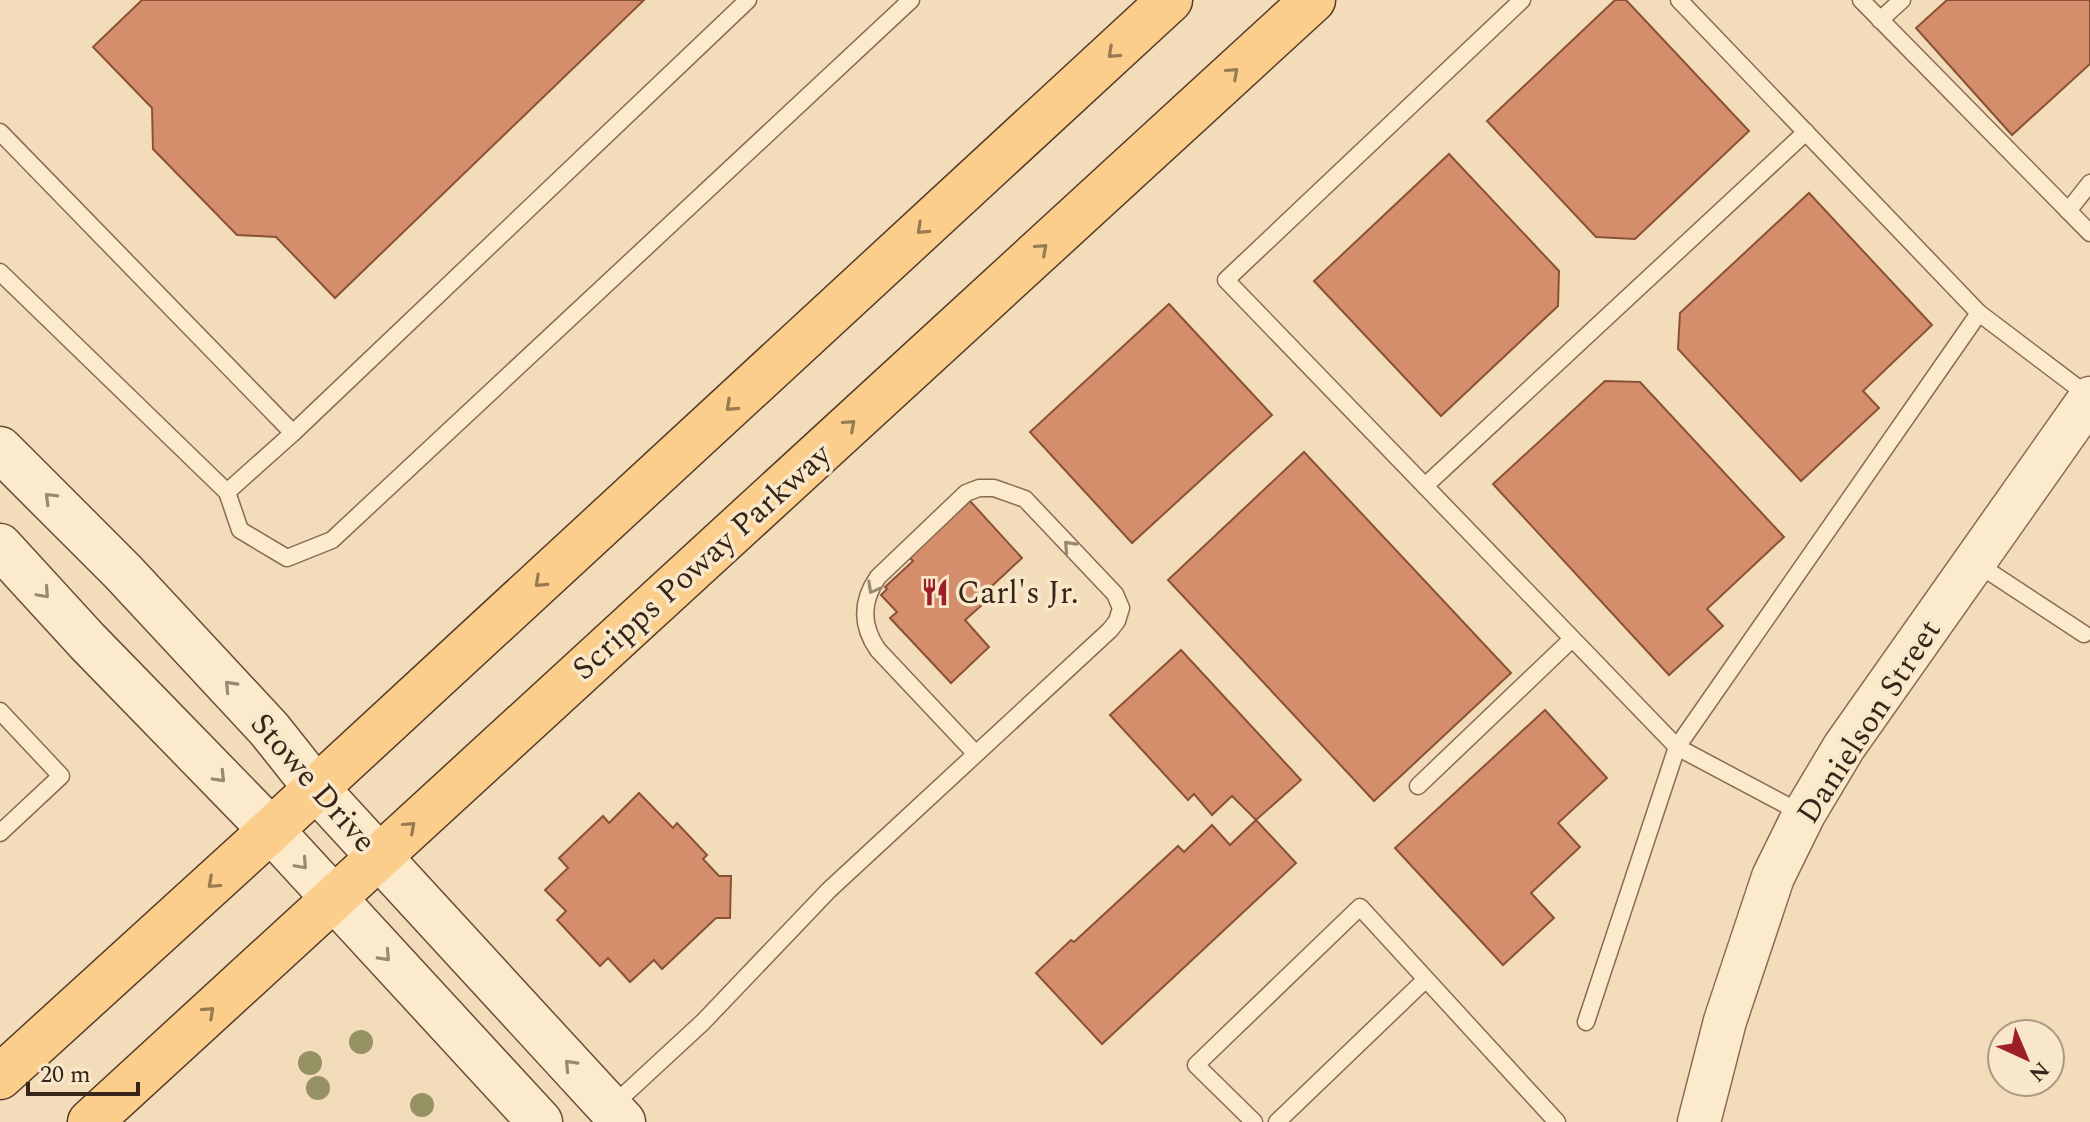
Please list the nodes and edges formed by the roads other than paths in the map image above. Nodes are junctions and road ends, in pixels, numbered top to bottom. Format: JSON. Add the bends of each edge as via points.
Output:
{"nodes":[{"id":1,"x":748,"y":0,"type":"edge"},
{"id":2,"x":911,"y":0,"type":"edge"},
{"id":3,"x":1170,"y":0,"type":"edge"},
{"id":4,"x":1313,"y":0,"type":"edge"},
{"id":5,"x":1522,"y":0,"type":"edge"},
{"id":6,"x":1679,"y":0,"type":"edge"},
{"id":7,"x":1861,"y":0,"type":"edge"},
{"id":8,"x":1902,"y":0,"type":"edge"},
{"id":9,"x":1880,"y":20,"type":"junction"},
{"id":10,"x":0,"y":132,"type":"edge"},
{"id":11,"x":1806,"y":132,"type":"junction"},
{"id":12,"x":2090,"y":183,"type":"edge"},
{"id":13,"x":2068,"y":211,"type":"junction"},
{"id":14,"x":2090,"y":233,"type":"edge"},
{"id":15,"x":0,"y":272,"type":"edge"},
{"id":16,"x":1979,"y":313,"type":"junction"},
{"id":17,"x":2090,"y":398,"type":"edge"},
{"id":18,"x":293,"y":433,"type":"junction"},
{"id":19,"x":0,"y":449,"type":"edge"},
{"id":20,"x":1425,"y":486,"type":"junction"},
{"id":21,"x":227,"y":492,"type":"junction"},
{"id":22,"x":0,"y":546,"type":"edge"},
{"id":23,"x":1974,"y":562,"type":"junction"},
{"id":24,"x":2084,"y":634,"type":"dead end"},
{"id":25,"x":1572,"y":639,"type":"junction"},
{"id":26,"x":0,"y":711,"type":"edge"},
{"id":27,"x":1677,"y":747,"type":"junction"},
{"id":28,"x":976,"y":754,"type":"junction"},
{"id":29,"x":1418,"y":786,"type":"dead end"},
{"id":30,"x":316,"y":788,"type":"junction"},
{"id":31,"x":1804,"y":814,"type":"junction"},
{"id":32,"x":271,"y":830,"type":"junction"},
{"id":33,"x":0,"y":833,"type":"edge"},
{"id":34,"x":378,"y":857,"type":"junction"},
{"id":35,"x":332,"y":899,"type":"junction"},
{"id":36,"x":1425,"y":980,"type":"junction"},
{"id":37,"x":1586,"y":1022,"type":"dead end"},
{"id":38,"x":0,"y":1077,"type":"edge"},
{"id":39,"x":616,"y":1115,"type":"edge"},
{"id":40,"x":90,"y":1122,"type":"edge"},
{"id":41,"x":540,"y":1122,"type":"edge"},
{"id":42,"x":1254,"y":1122,"type":"edge"},
{"id":43,"x":1277,"y":1122,"type":"edge"},
{"id":44,"x":1557,"y":1122,"type":"edge"},
{"id":45,"x":1699,"y":1122,"type":"edge"}],
"edges":[{"from":1,"to":18,"type":"lane"},
{"from":2,"to":21,"type":"lane","via":[[332,540],[287,558],[240,530]]},
{"from":3,"to":30,"type":"main road","one_way":true},
{"from":34,"to":4,"type":"main road","name":"Scripps Poway Parkway","one_way":true},
{"from":5,"to":20,"type":"lane","via":[[1226,280]]},
{"from":6,"to":11,"type":"lane"},
{"from":7,"to":9,"type":"lane"},
{"from":8,"to":9,"type":"lane"},
{"from":9,"to":13,"type":"lane"},
{"from":10,"to":18,"type":"lane"},
{"from":11,"to":16,"type":"lane"},
{"from":11,"to":20,"type":"lane"},
{"from":12,"to":13,"type":"lane"},
{"from":13,"to":14,"type":"lane"},
{"from":15,"to":21,"type":"lane"},
{"from":16,"to":17,"type":"lane"},
{"from":16,"to":27,"type":"lane"},
{"from":17,"to":23,"type":"street","name":"Danielson Street"},
{"from":18,"to":21,"type":"lane"},
{"from":30,"to":19,"type":"main road","name":"Stowe Drive","one_way":true,"via":[[269,729],[123,572]]},
{"from":20,"to":25,"type":"lane"},
{"from":22,"to":32,"type":"main road","name":"Stowe Drive","one_way":true},
{"from":23,"to":24,"type":"lane"},
{"from":23,"to":31,"type":"street","name":"Danielson Street","via":[[1844,747]]},
{"from":25,"to":27,"type":"lane"},
{"from":25,"to":29,"type":"lane"},
{"from":26,"to":33,"type":"lane","via":[[61,776]]},
{"from":27,"to":31,"type":"lane"},
{"from":27,"to":37,"type":"lane"},
{"from":28,"to":28,"type":"lane","one_way":true,"via":[[1110,630],[1121,608],[1115,594],[1025,499],[994,488],[966,493],[878,577],[864,605],[870,638],[878,650]]},
{"from":28,"to":39,"type":"lane","via":[[829,890]]},
{"from":30,"to":32,"type":"main road"},
{"from":30,"to":34,"type":"main road","name":"Stowe Drive"},
{"from":31,"to":45,"type":"street","name":"Danielson Street","via":[[1773,877],[1725,1021]]},
{"from":32,"to":35,"type":"main road","name":"Stowe Drive","one_way":true},
{"from":32,"to":38,"type":"main road","one_way":true},
{"from":34,"to":35,"type":"main road","name":"Scripps Poway Parkway"},
{"from":39,"to":34,"type":"main road","name":"Stowe Drive","one_way":true},
{"from":40,"to":35,"type":"main road","name":"Scripps Poway Parkway","one_way":true},
{"from":35,"to":41,"type":"main road","name":"Stowe Drive","one_way":true},
{"from":36,"to":42,"type":"lane","via":[[1360,907],[1196,1065]]},
{"from":36,"to":43,"type":"lane"},
{"from":36,"to":44,"type":"lane"}]}
